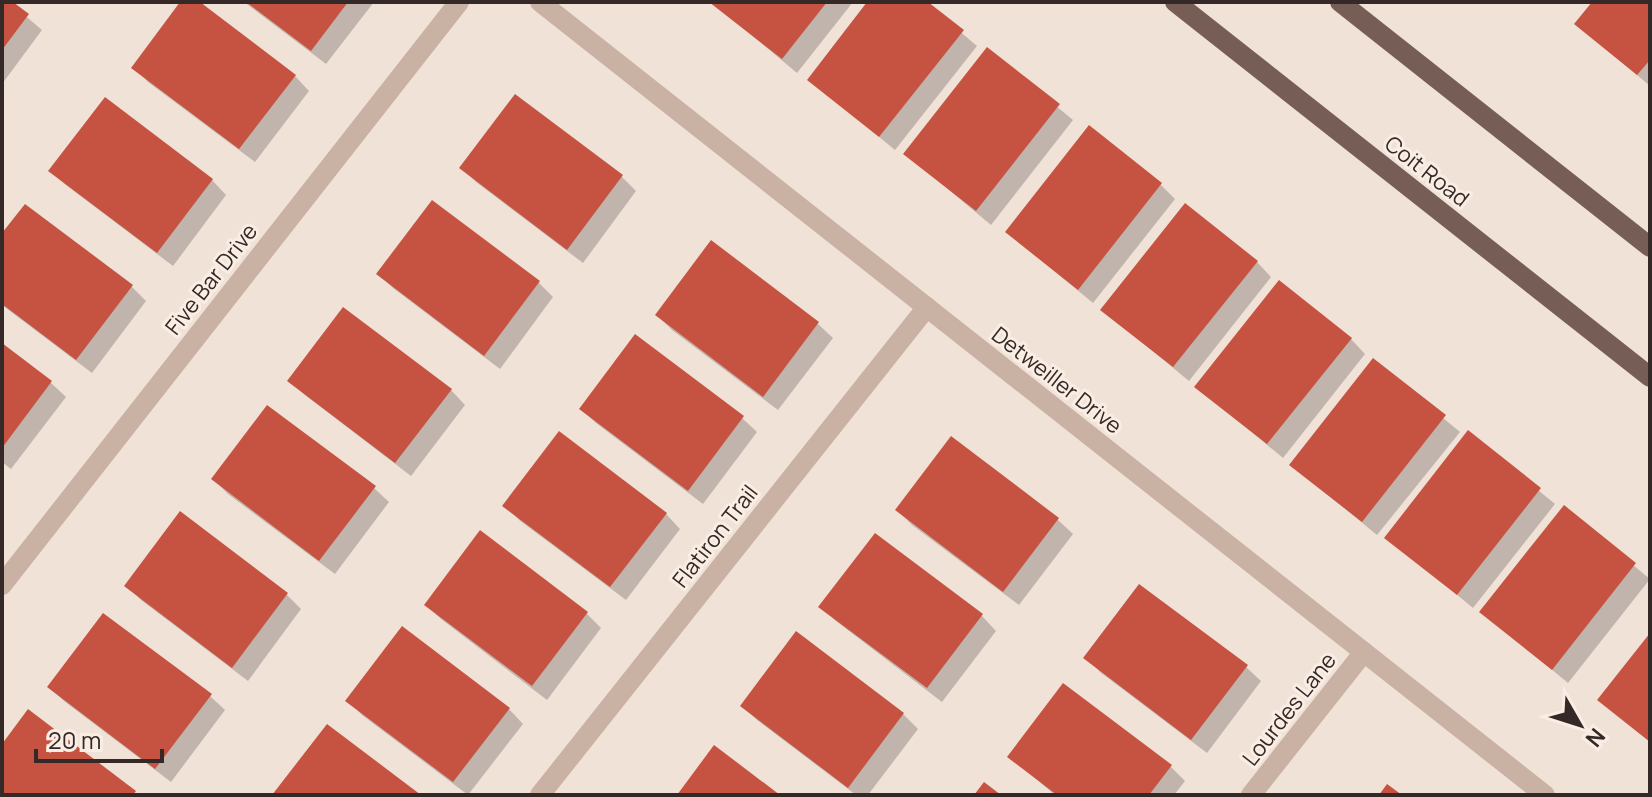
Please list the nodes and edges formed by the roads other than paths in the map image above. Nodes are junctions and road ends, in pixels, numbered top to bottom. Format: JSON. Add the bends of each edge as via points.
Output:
{"nodes":[{"id":1,"x":459,"y":2,"type":"edge"},
{"id":2,"x":540,"y":2,"type":"edge"},
{"id":3,"x":1175,"y":2,"type":"edge"},
{"id":4,"x":1340,"y":2,"type":"edge"},
{"id":5,"x":1650,"y":247,"type":"edge"},
{"id":6,"x":927,"y":307,"type":"junction"},
{"id":7,"x":1650,"y":377,"type":"edge"},
{"id":8,"x":2,"y":585,"type":"edge"},
{"id":9,"x":1364,"y":652,"type":"junction"},
{"id":10,"x":540,"y":795,"type":"edge"},
{"id":11,"x":1251,"y":795,"type":"edge"},
{"id":12,"x":1545,"y":795,"type":"edge"}],
"edges":[{"from":1,"to":8,"type":"street","name":"Five Bar Drive"},
{"from":2,"to":6,"type":"street","name":"Detweiller Drive"},
{"from":3,"to":7,"type":"main road","name":"Coit Road"},
{"from":4,"to":5,"type":"main road"},
{"from":6,"to":9,"type":"street","name":"Detweiller Drive"},
{"from":6,"to":10,"type":"street","name":"Flatiron Trail"},
{"from":9,"to":11,"type":"street","name":"Lourdes Lane"},
{"from":9,"to":12,"type":"street","name":"Detweiller Drive"}]}
